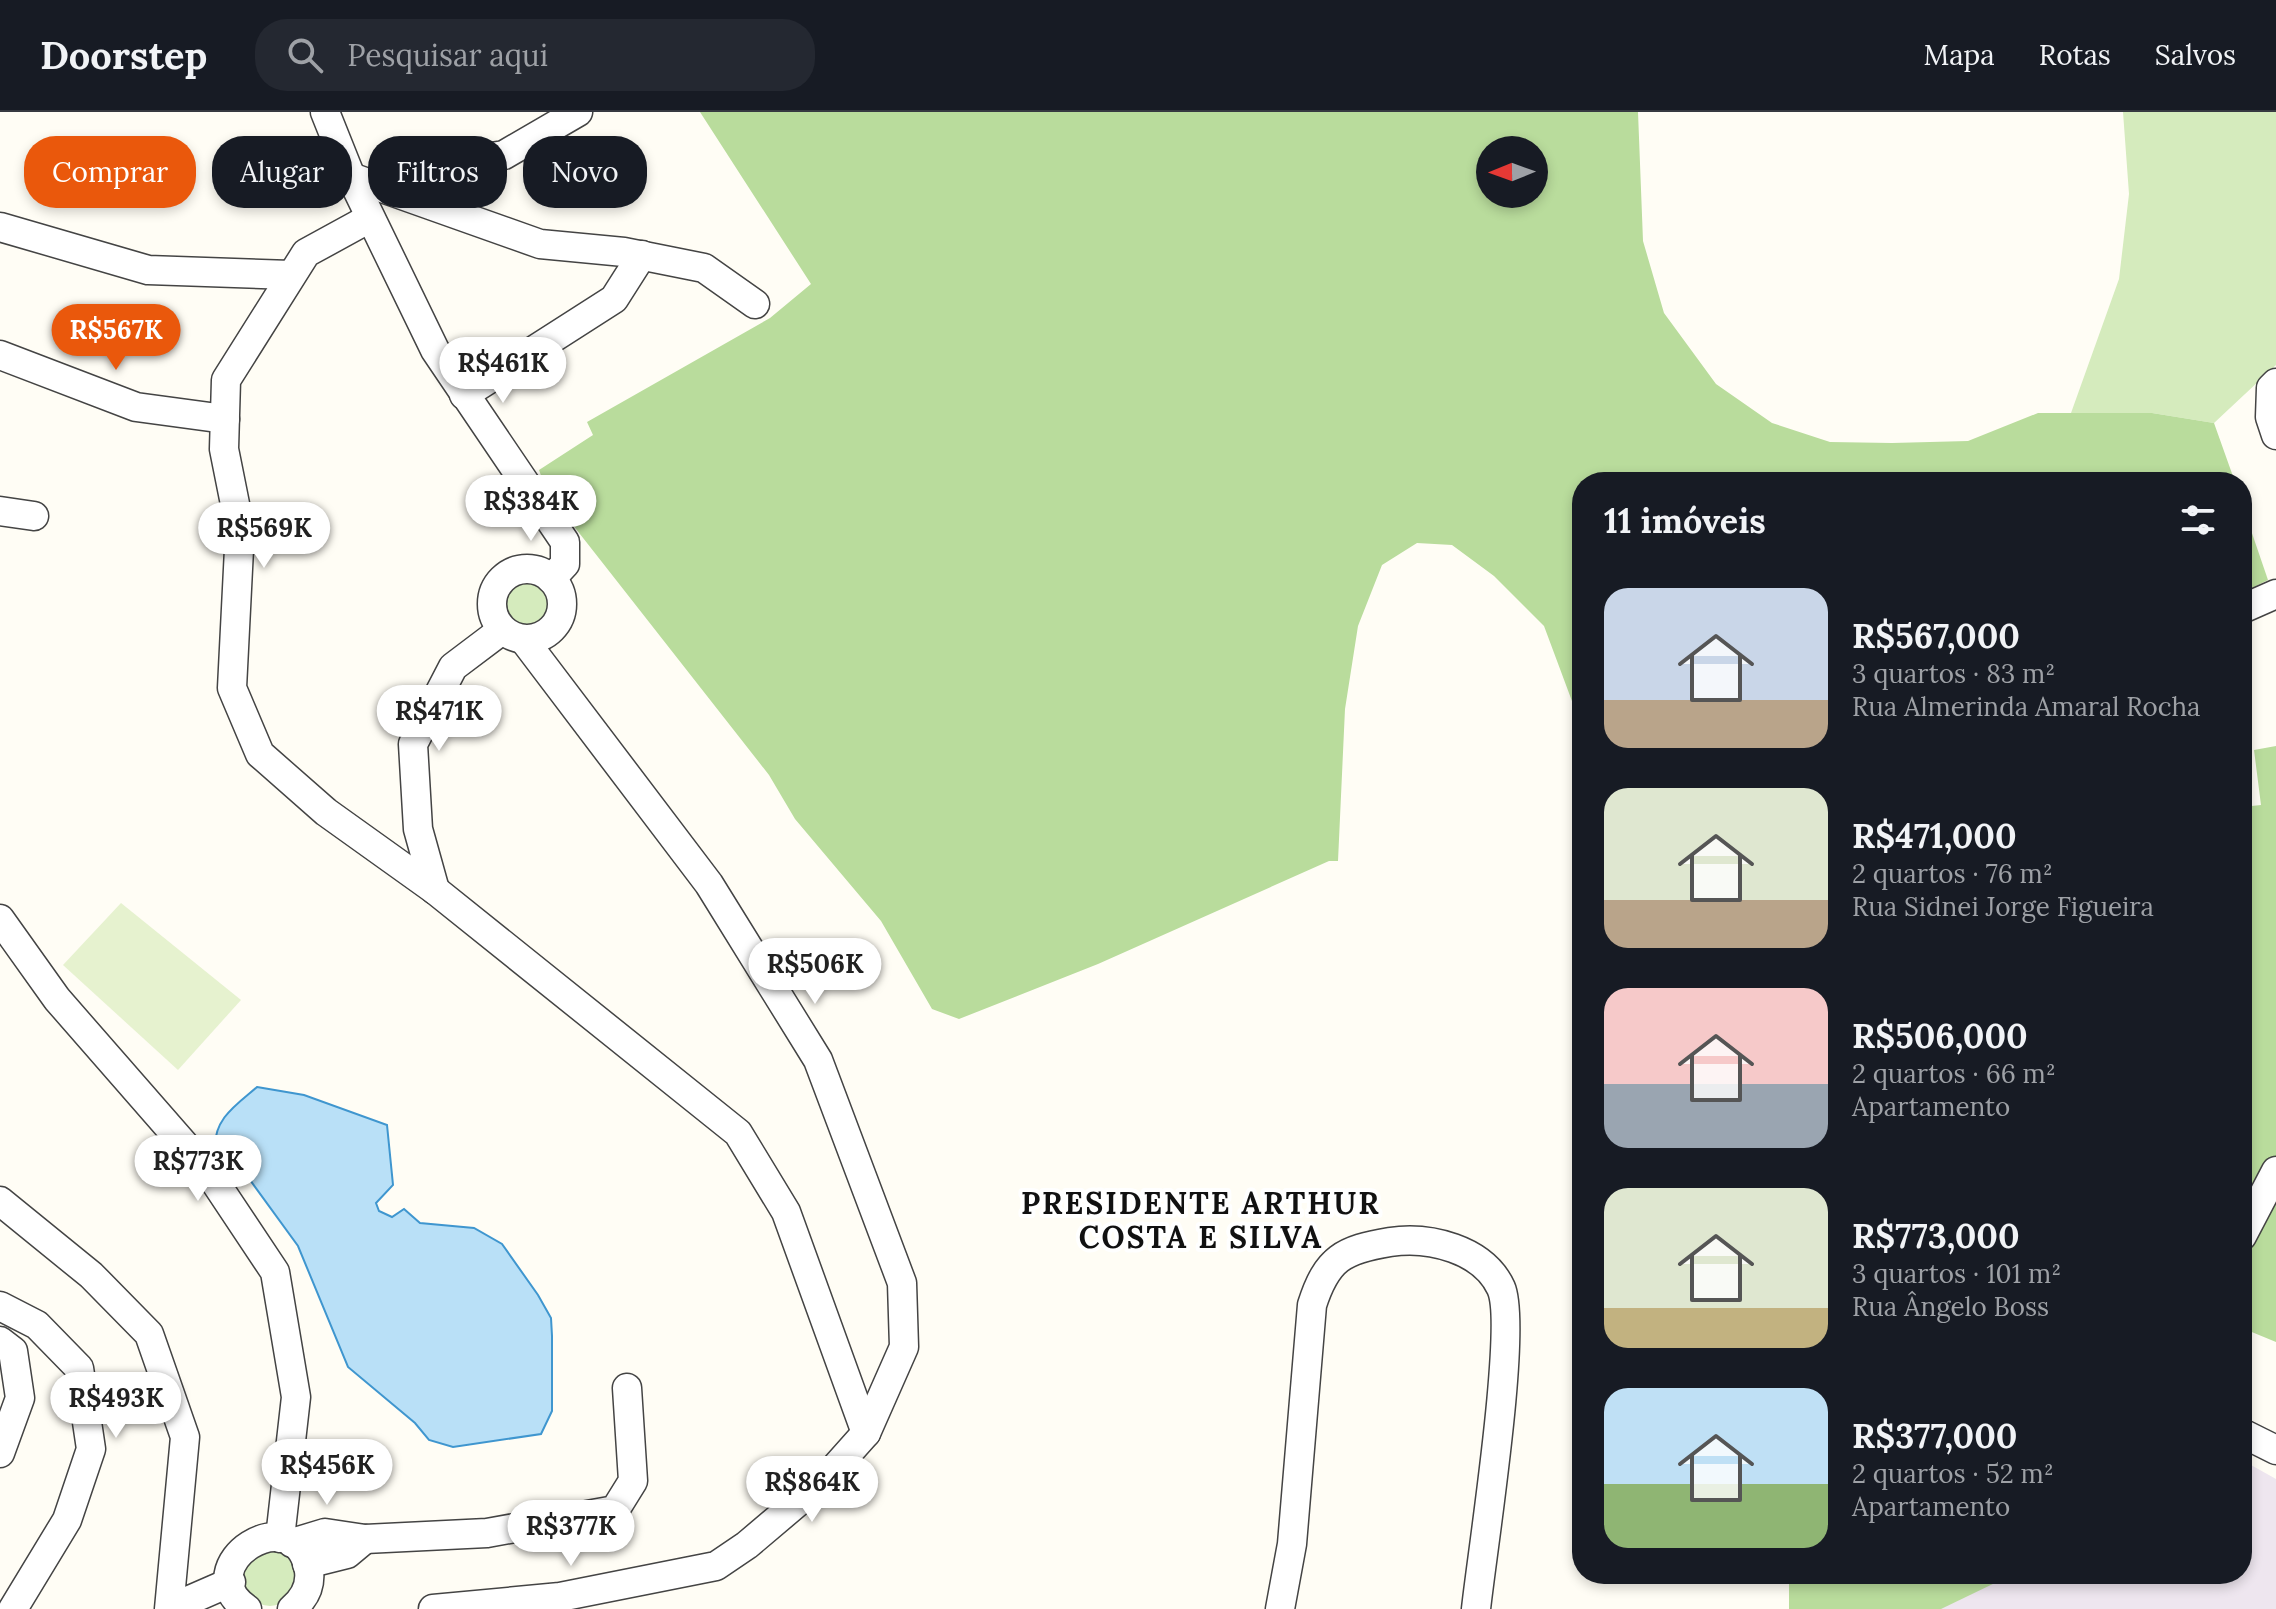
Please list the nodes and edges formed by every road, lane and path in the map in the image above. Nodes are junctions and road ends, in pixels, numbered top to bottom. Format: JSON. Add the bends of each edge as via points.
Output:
{"nodes":[{"id":1,"x":578,"y":112,"type":"edge"},
{"id":2,"x":337,"y":117,"type":"edge"},
{"id":3,"x":363,"y":181,"type":"junction"},
{"id":4,"x":370,"y":218,"type":"junction"},
{"id":5,"x":0,"y":227,"type":"edge"},
{"id":6,"x":642,"y":255,"type":"junction"},
{"id":7,"x":291,"y":275,"type":"junction"},
{"id":8,"x":755,"y":304,"type":"dead end"},
{"id":9,"x":0,"y":355,"type":"edge"},
{"id":10,"x":2276,"y":383,"type":"edge"},
{"id":11,"x":464,"y":395,"type":"junction"},
{"id":12,"x":225,"y":419,"type":"junction"},
{"id":13,"x":2276,"y":435,"type":"edge"},
{"id":14,"x":0,"y":511,"type":"edge"},
{"id":15,"x":34,"y":516,"type":"dead end"},
{"id":16,"x":551,"y":579,"type":"junction"},
{"id":17,"x":2276,"y":594,"type":"edge"},
{"id":18,"x":2252,"y":605,"type":"edge"},
{"id":19,"x":513,"y":635,"type":"junction"},
{"id":20,"x":435,"y":890,"type":"junction"},
{"id":21,"x":0,"y":919,"type":"edge"},
{"id":22,"x":2276,"y":1171,"type":"edge"},
{"id":23,"x":0,"y":1201,"type":"edge"},
{"id":24,"x":2252,"y":1217,"type":"edge"},
{"id":25,"x":0,"y":1306,"type":"edge"},
{"id":26,"x":0,"y":1341,"type":"edge"},
{"id":27,"x":627,"y":1388,"type":"dead end"},
{"id":28,"x":866,"y":1433,"type":"junction"},
{"id":29,"x":2252,"y":1438,"type":"edge"},
{"id":30,"x":2276,"y":1450,"type":"edge"},
{"id":31,"x":0,"y":1453,"type":"edge"},
{"id":32,"x":293,"y":1548,"type":"junction"},
{"id":33,"x":231,"y":1582,"type":"junction"},
{"id":34,"x":13,"y":1609,"type":"edge"},
{"id":35,"x":169,"y":1609,"type":"edge"},
{"id":36,"x":247,"y":1609,"type":"edge"},
{"id":37,"x":292,"y":1609,"type":"edge"},
{"id":38,"x":433,"y":1609,"type":"edge"},
{"id":39,"x":1280,"y":1609,"type":"edge"},
{"id":40,"x":1476,"y":1609,"type":"edge"}],
"edges":[{"from":1,"to":3,"type":"street","via":[[504,155]]},
{"from":2,"to":3,"type":"street"},
{"from":3,"to":4,"type":"street"},
{"from":3,"to":6,"type":"street","via":[[540,244]]},
{"from":4,"to":7,"type":"street","via":[[306,253]]},
{"from":4,"to":11,"type":"street","via":[[435,350]]},
{"from":5,"to":7,"type":"street","via":[[148,270]]},
{"from":6,"to":8,"type":"street","via":[[704,268]]},
{"from":6,"to":11,"type":"street","via":[[614,299]]},
{"from":7,"to":12,"type":"street","via":[[226,380]]},
{"from":9,"to":12,"type":"street","via":[[136,407]]},
{"from":10,"to":13,"type":"street","via":[[2271,388],[2270,417]]},
{"from":11,"to":16,"type":"street","via":[[565,542],[565,564]]},
{"from":12,"to":20,"type":"street","via":[[224,449],[240,529],[232,688],[260,754],[326,812]]},
{"from":14,"to":15,"type":"street"},
{"from":16,"to":19,"type":"street","via":[[559,590],[560,616],[544,635]]},
{"from":16,"to":19,"type":"street","via":[[526,569],[498,583],[491,608]]},
{"from":17,"to":18,"type":"street"},
{"from":19,"to":20,"type":"street","via":[[453,667],[413,744],[418,829]]},
{"from":19,"to":28,"type":"street","via":[[709,884],[818,1060],[902,1283],[904,1347]]},
{"from":20,"to":28,"type":"street","via":[[738,1133],[786,1212]]},
{"from":21,"to":32,"type":"street","via":[[57,999],[209,1173],[275,1272],[296,1397]]},
{"from":22,"to":24,"type":"street"},
{"from":23,"to":35,"type":"street","via":[[91,1275],[149,1334],[185,1437]]},
{"from":25,"to":34,"type":"street","via":[[37,1325],[79,1368],[91,1449],[67,1520]]},
{"from":26,"to":31,"type":"street","via":[[13,1351],[20,1398]]},
{"from":27,"to":32,"type":"street","via":[[633,1481],[615,1510],[487,1533],[365,1539],[347,1554]]},
{"from":28,"to":38,"type":"street","via":[[825,1479],[716,1566],[560,1597]]},
{"from":29,"to":30,"type":"street"},
{"from":32,"to":33,"type":"street","via":[[254,1540],[231,1569]]},
{"from":32,"to":37,"type":"street","via":[[307,1590]]},
{"from":33,"to":35,"type":"street"},
{"from":33,"to":36,"type":"street","via":[[234,1595]]},
{"from":39,"to":40,"type":"street","via":[[1292,1544],[1312,1305],[1320,1279],[1355,1248],[1400,1241],[1434,1243],[1465,1254],[1486,1265],[1502,1289],[1506,1313],[1500,1395]]}]}
